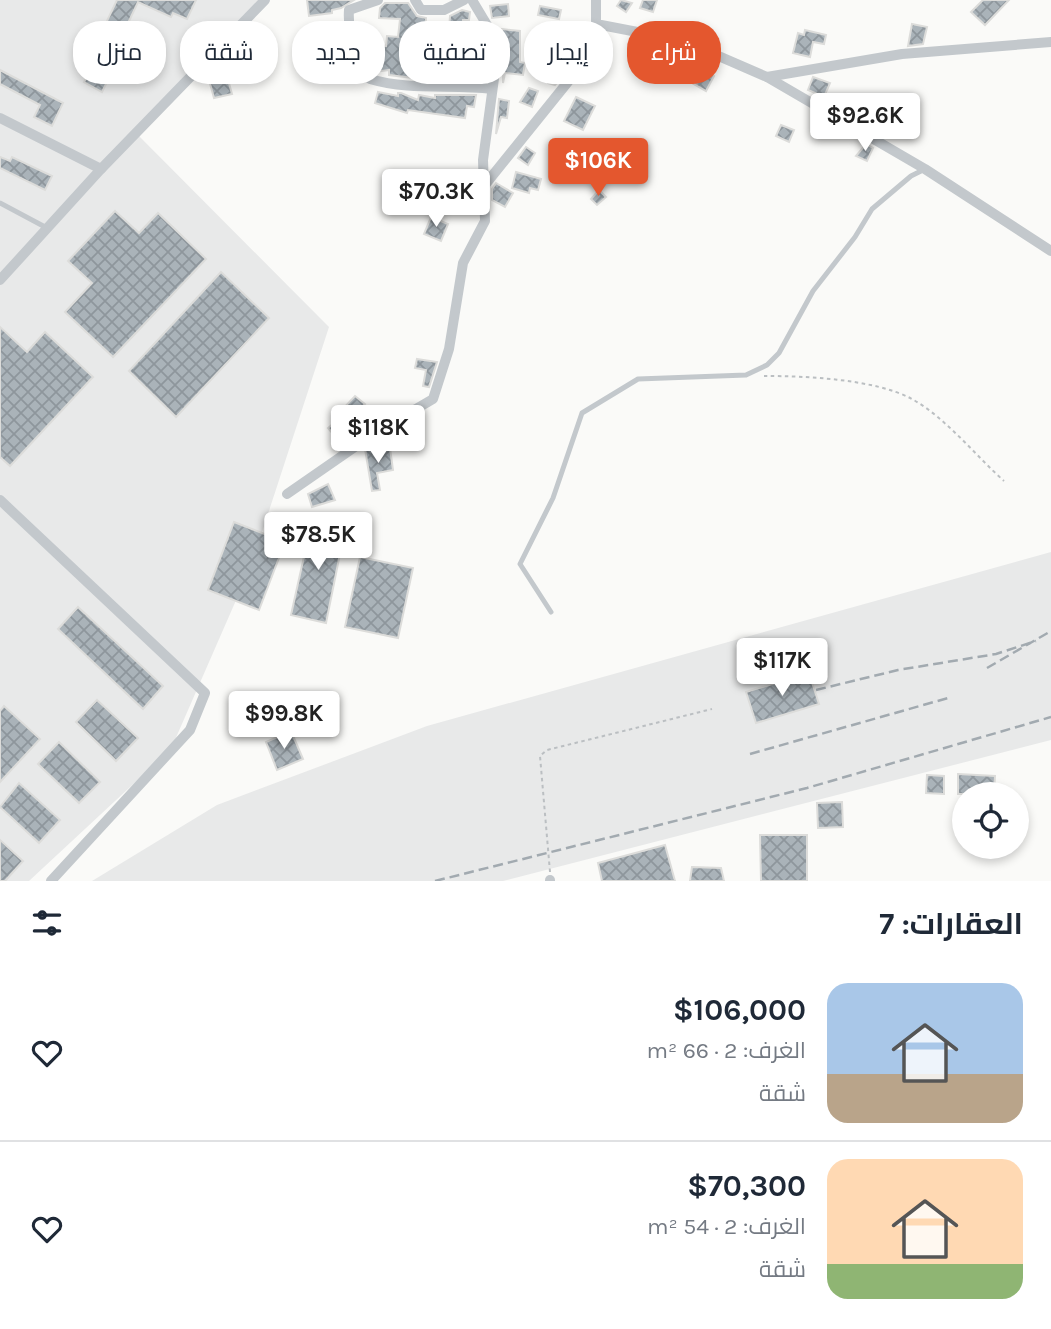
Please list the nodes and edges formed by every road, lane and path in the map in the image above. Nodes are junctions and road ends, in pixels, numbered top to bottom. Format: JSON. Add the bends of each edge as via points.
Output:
{"nodes":[{"id":1,"x":265,"y":0,"type":"edge"},
{"id":2,"x":377,"y":0,"type":"edge"},
{"id":3,"x":415,"y":0,"type":"edge"},
{"id":4,"x":464,"y":0,"type":"edge"},
{"id":5,"x":472,"y":0,"type":"edge"},
{"id":6,"x":596,"y":0,"type":"edge"},
{"id":7,"x":596,"y":21,"type":"edge"},
{"id":8,"x":613,"y":27,"type":"edge"},
{"id":9,"x":1051,"y":42,"type":"edge"},
{"id":10,"x":767,"y":78,"type":"junction"},
{"id":11,"x":566,"y":84,"type":"edge"},
{"id":12,"x":492,"y":89,"type":"junction"},
{"id":13,"x":0,"y":118,"type":"edge"},
{"id":14,"x":101,"y":169,"type":"junction"},
{"id":15,"x":925,"y":169,"type":"junction"},
{"id":16,"x":484,"y":186,"type":"junction"},
{"id":17,"x":0,"y":203,"type":"edge"},
{"id":18,"x":47,"y":228,"type":"junction"},
{"id":19,"x":1051,"y":251,"type":"edge"},
{"id":20,"x":0,"y":280,"type":"edge"},
{"id":21,"x":746,"y":375,"type":"junction"},
{"id":22,"x":1004,"y":481,"type":"dead end"},
{"id":23,"x":287,"y":494,"type":"dead end"},
{"id":24,"x":0,"y":500,"type":"edge"},
{"id":25,"x":551,"y":612,"type":"dead end"},
{"id":26,"x":712,"y":709,"type":"dead end"},
{"id":27,"x":550,"y":880,"type":"edge"},
{"id":28,"x":51,"y":881,"type":"edge"}],
"edges":[{"from":1,"to":14,"type":"street"},
{"from":2,"to":12,"type":"street","via":[[349,10],[355,49],[370,79],[390,85]]},
{"from":3,"to":4,"type":"street","via":[[421,10],[444,10]]},
{"from":5,"to":12,"type":"street","via":[[493,35]]},
{"from":6,"to":7,"type":"street"},
{"from":8,"to":10,"type":"street","via":[[684,41]]},
{"from":9,"to":10,"type":"street","via":[[902,54]]},
{"from":10,"to":15,"type":"street"},
{"from":11,"to":16,"type":"street"},
{"from":12,"to":16,"type":"street"},
{"from":13,"to":14,"type":"street"},
{"from":14,"to":18,"type":"street"},
{"from":15,"to":19,"type":"street"},
{"from":15,"to":21,"type":"lane","via":[[872,209],[818,283],[779,352],[767,365]]},
{"from":16,"to":23,"type":"street","via":[[485,221],[463,263],[449,349],[433,399]]},
{"from":17,"to":18,"type":"lane"},
{"from":18,"to":20,"type":"street"},
{"from":21,"to":22,"type":"path","via":[[816,376],[912,399]]},
{"from":21,"to":25,"type":"lane","via":[[638,379],[582,413],[553,498],[520,564]]},
{"from":24,"to":28,"type":"street","via":[[205,692],[190,730]]},
{"from":26,"to":27,"type":"path","via":[[547,750],[540,756]]}]}
